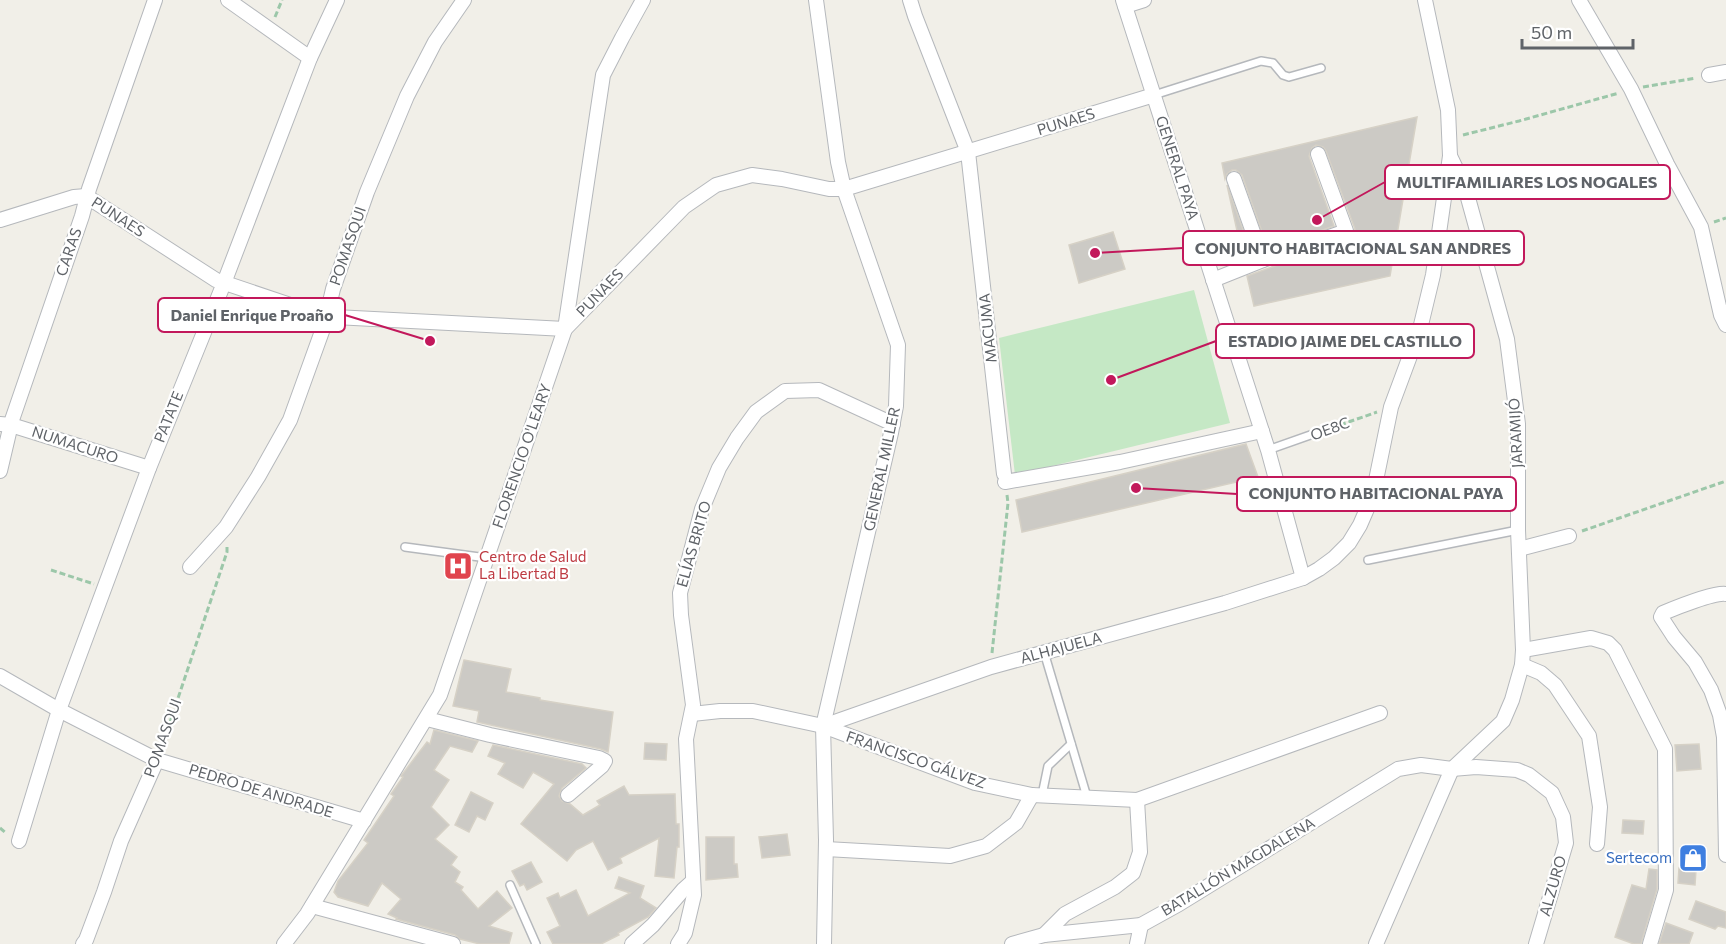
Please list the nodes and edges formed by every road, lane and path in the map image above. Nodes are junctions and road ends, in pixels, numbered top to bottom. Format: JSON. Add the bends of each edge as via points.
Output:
{"nodes":[{"id":1,"x":155,"y":0,"type":"edge"},
{"id":2,"x":228,"y":0,"type":"edge"},
{"id":3,"x":282,"y":0,"type":"edge"},
{"id":4,"x":337,"y":0,"type":"edge"},
{"id":5,"x":464,"y":0,"type":"edge"},
{"id":6,"x":643,"y":0,"type":"edge"},
{"id":7,"x":816,"y":0,"type":"edge"},
{"id":8,"x":910,"y":0,"type":"edge"},
{"id":9,"x":1144,"y":0,"type":"edge"},
{"id":10,"x":1425,"y":0,"type":"edge"},
{"id":11,"x":1579,"y":0,"type":"edge"},
{"id":12,"x":1124,"y":3,"type":"edge"},
{"id":13,"x":270,"y":29,"type":"junction"},
{"id":14,"x":310,"y":58,"type":"junction"},
{"id":15,"x":1321,"y":68,"type":"dead end"},
{"id":16,"x":1726,"y":72,"type":"edge"},
{"id":17,"x":1709,"y":75,"type":"joint"},
{"id":18,"x":1631,"y":89,"type":"junction"},
{"id":19,"x":1154,"y":95,"type":"junction"},
{"id":20,"x":1449,"y":138,"type":"junction"},
{"id":21,"x":968,"y":152,"type":"junction"},
{"id":22,"x":1318,"y":154,"type":"dead end"},
{"id":23,"x":1450,"y":156,"type":"junction"},
{"id":24,"x":1234,"y":179,"type":"dead end"},
{"id":25,"x":844,"y":189,"type":"junction"},
{"id":26,"x":86,"y":196,"type":"junction"},
{"id":27,"x":0,"y":220,"type":"edge"},
{"id":28,"x":1263,"y":260,"type":"junction"},
{"id":29,"x":1213,"y":280,"type":"junction"},
{"id":30,"x":224,"y":284,"type":"junction"},
{"id":31,"x":327,"y":315,"type":"junction"},
{"id":32,"x":1726,"y":325,"type":"edge"},
{"id":33,"x":565,"y":329,"type":"junction"},
{"id":34,"x":1391,"y":406,"type":"junction"},
{"id":35,"x":5,"y":424,"type":"edge"},
{"id":36,"x":893,"y":424,"type":"junction"},
{"id":37,"x":1333,"y":427,"type":"joint"},
{"id":38,"x":1262,"y":431,"type":"junction"},
{"id":39,"x":1268,"y":450,"type":"junction"},
{"id":40,"x":149,"y":468,"type":"junction"},
{"id":41,"x":0,"y":471,"type":"edge"},
{"id":42,"x":1005,"y":478,"type":"junction"},
{"id":43,"x":1726,"y":481,"type":"edge"},
{"id":44,"x":226,"y":527,"type":"junction"},
{"id":45,"x":1518,"y":530,"type":"junction"},
{"id":46,"x":1569,"y":536,"type":"joint"},
{"id":47,"x":405,"y":548,"type":"dead end"},
{"id":48,"x":1520,"y":549,"type":"junction"},
{"id":49,"x":487,"y":558,"type":"junction"},
{"id":50,"x":1368,"y":560,"type":"dead end"},
{"id":51,"x":190,"y":567,"type":"dead end"},
{"id":52,"x":51,"y":570,"type":"dead end"},
{"id":53,"x":1303,"y":578,"type":"junction"},
{"id":54,"x":98,"y":585,"type":"dead end"},
{"id":55,"x":1726,"y":594,"type":"edge"},
{"id":56,"x":1523,"y":650,"type":"junction"},
{"id":57,"x":1044,"y":652,"type":"junction"},
{"id":58,"x":1522,"y":665,"type":"junction"},
{"id":59,"x":991,"y":667,"type":"junction"},
{"id":60,"x":0,"y":676,"type":"edge"},
{"id":61,"x":59,"y":710,"type":"junction"},
{"id":62,"x":1380,"y":713,"type":"dead end"},
{"id":63,"x":692,"y":714,"type":"junction"},
{"id":64,"x":427,"y":719,"type":"junction"},
{"id":65,"x":823,"y":726,"type":"junction"},
{"id":66,"x":1071,"y":744,"type":"junction"},
{"id":67,"x":157,"y":760,"type":"junction"},
{"id":68,"x":1452,"y":769,"type":"junction"},
{"id":69,"x":568,"y":795,"type":"dead end"},
{"id":70,"x":1037,"y":795,"type":"junction"},
{"id":71,"x":1087,"y":798,"type":"junction"},
{"id":72,"x":1137,"y":800,"type":"junction"},
{"id":73,"x":364,"y":821,"type":"junction"},
{"id":74,"x":19,"y":841,"type":"dead end"},
{"id":75,"x":1597,"y":844,"type":"dead end"},
{"id":76,"x":826,"y":849,"type":"junction"},
{"id":77,"x":1726,"y":855,"type":"edge"},
{"id":78,"x":693,"y":881,"type":"junction"},
{"id":79,"x":510,"y":885,"type":"dead end"},
{"id":80,"x":312,"y":906,"type":"junction"},
{"id":81,"x":1141,"y":926,"type":"junction"},
{"id":82,"x":1044,"y":935,"type":"junction"},
{"id":83,"x":1381,"y":942,"type":"edge"},
{"id":84,"x":83,"y":944,"type":"edge"},
{"id":85,"x":284,"y":944,"type":"edge"},
{"id":86,"x":453,"y":944,"type":"edge"},
{"id":87,"x":536,"y":944,"type":"edge"},
{"id":88,"x":633,"y":944,"type":"edge"},
{"id":89,"x":678,"y":944,"type":"edge"},
{"id":90,"x":824,"y":944,"type":"edge"},
{"id":91,"x":1012,"y":944,"type":"edge"},
{"id":92,"x":1137,"y":944,"type":"edge"},
{"id":93,"x":1536,"y":944,"type":"edge"},
{"id":94,"x":1650,"y":944,"type":"edge"}],
"edges":[{"from":1,"to":26,"type":"street","name":"CARAS"},
{"from":2,"to":13,"type":"street"},
{"from":3,"to":13,"type":"path"},
{"from":4,"to":14,"type":"street","name":"PATATE"},
{"from":5,"to":31,"type":"street","name":"POMASQUI","via":[[435,42],[407,96],[367,192]]},
{"from":6,"to":33,"type":"street","name":"FLORENCIO O'LEARY","via":[[603,75]]},
{"from":7,"to":25,"type":"street","name":"GENERAL MILLER"},
{"from":8,"to":21,"type":"street","name":"MACUMA"},
{"from":9,"to":12,"type":"street"},
{"from":10,"to":20,"type":"street","name":"JARAMIJÓ","via":[[1448,110]]},
{"from":11,"to":18,"type":"street"},
{"from":12,"to":19,"type":"street","name":"GENERAL PAYA"},
{"from":13,"to":14,"type":"street"},
{"from":14,"to":30,"type":"street","name":"PATATE"},
{"from":15,"to":19,"type":"lane","via":[[1289,77],[1273,63],[1261,61]]},
{"from":16,"to":17,"type":"street"},
{"from":17,"to":18,"type":"path"},
{"from":18,"to":20,"type":"path"},
{"from":18,"to":32,"type":"street","via":[[1701,226]]},
{"from":19,"to":21,"type":"street","name":"PUNAES"},
{"from":19,"to":29,"type":"street","name":"GENERAL PAYA"},
{"from":20,"to":23,"type":"street","name":"JARAMIJÓ"},
{"from":21,"to":25,"type":"street","name":"PUNAES"},
{"from":21,"to":42,"type":"street","name":"MACUMA"},
{"from":22,"to":28,"type":"street","via":[[1346,231]]},
{"from":23,"to":34,"type":"street","name":"ALHAJUELA","via":[[1433,275],[1420,329]]},
{"from":23,"to":45,"type":"street","name":"JARAMIJÓ","via":[[1465,187],[1507,339],[1518,424]]},
{"from":24,"to":28,"type":"street"},
{"from":25,"to":33,"type":"street","name":"PUNAES","via":[[752,175],[716,185],[684,207]]},
{"from":25,"to":36,"type":"street","name":"GENERAL MILLER","via":[[898,345]]},
{"from":26,"to":27,"type":"street","name":"PUNAES"},
{"from":26,"to":30,"type":"street","name":"PUNAES"},
{"from":26,"to":35,"type":"street","name":"CARAS"},
{"from":28,"to":29,"type":"street"},
{"from":29,"to":38,"type":"street","name":"GENERAL PAYA"},
{"from":30,"to":31,"type":"street","name":"PUNAES"},
{"from":30,"to":40,"type":"street","name":"PATATE"},
{"from":31,"to":33,"type":"street","name":"PUNAES"},
{"from":31,"to":44,"type":"street","name":"POMASQUI","via":[[290,420]]},
{"from":33,"to":49,"type":"street","name":"FLORENCIO O'LEARY"},
{"from":34,"to":37,"type":"path","name":"OE8C"},
{"from":34,"to":53,"type":"street","name":"ALHAJUELA","via":[[1373,495],[1360,525],[1334,558]]},
{"from":35,"to":40,"type":"street","name":"NUMACURO"},
{"from":35,"to":41,"type":"street","name":"CARAS"},
{"from":36,"to":63,"type":"street","name":"ELÍAS BRITO","via":[[819,390],[785,391],[756,412],[737,438],[702,509],[680,593]]},
{"from":36,"to":65,"type":"street","name":"GENERAL MILLER"},
{"from":37,"to":39,"type":"lane","name":"OE8C"},
{"from":38,"to":39,"type":"street","name":"GENERAL PAYA"},
{"from":38,"to":42,"type":"street","via":[[1120,462]]},
{"from":39,"to":53,"type":"street","name":"GENERAL PAYA"},
{"from":40,"to":61,"type":"street","name":"PATATE"},
{"from":42,"to":59,"type":"path","via":[[1008,503]]},
{"from":43,"to":46,"type":"path"},
{"from":44,"to":51,"type":"street","name":"POMASQUI"},
{"from":44,"to":67,"type":"path","name":"POMASQUI","via":[[227,552]]},
{"from":45,"to":48,"type":"street","name":"JARAMIJÓ"},
{"from":45,"to":50,"type":"lane"},
{"from":46,"to":48,"type":"street"},
{"from":47,"to":49,"type":"lane"},
{"from":48,"to":56,"type":"street","name":"JARAMIJÓ"},
{"from":49,"to":64,"type":"street","name":"FLORENCIO O'LEARY","via":[[440,695]]},
{"from":52,"to":54,"type":"path"},
{"from":53,"to":57,"type":"street","name":"ALHAJUELA"},
{"from":55,"to":77,"type":"street","via":[[1718,593],[1675,608],[1661,617],[1695,662],[1720,715],[1724,737]]},
{"from":56,"to":58,"type":"street","name":"JARAMIJÓ"},
{"from":56,"to":94,"type":"street","via":[[1591,638],[1608,643],[1665,749],[1666,890]]},
{"from":57,"to":59,"type":"street","name":"ALHAJUELA"},
{"from":57,"to":66,"type":"lane"},
{"from":58,"to":68,"type":"street","name":"JARAMIJÓ","via":[[1503,721]]},
{"from":58,"to":75,"type":"street","via":[[1555,685],[1589,736],[1600,807]]},
{"from":59,"to":65,"type":"street","name":"ALHAJUELA"},
{"from":60,"to":61,"type":"street","name":"PEDRO DE ANDRADE"},
{"from":61,"to":67,"type":"street","name":"PEDRO DE ANDRADE"},
{"from":61,"to":74,"type":"street","name":"PATATE"},
{"from":62,"to":72,"type":"street","name":"FRANCISCO GÁLVEZ"},
{"from":63,"to":65,"type":"street","name":"FRANCISCO GÁLVEZ","via":[[753,711]]},
{"from":63,"to":78,"type":"street","name":"ELÍAS BRITO","via":[[686,739]]},
{"from":64,"to":69,"type":"street","via":[[605,761]]},
{"from":64,"to":73,"type":"street","name":"FLORENCIO O'LEARY"},
{"from":65,"to":70,"type":"street","name":"FRANCISCO GÁLVEZ","via":[[975,783]]},
{"from":65,"to":76,"type":"street","name":"GENERAL MILLER"},
{"from":66,"to":70,"type":"lane","via":[[1048,766]]},
{"from":66,"to":71,"type":"lane"},
{"from":67,"to":73,"type":"street","name":"PEDRO DE ANDRADE"},
{"from":67,"to":84,"type":"street","name":"POMASQUI","via":[[121,841]]},
{"from":68,"to":81,"type":"street","name":"BATALLÓN MAGDALENA","via":[[1421,765],[1398,769]]},
{"from":68,"to":83,"type":"street","name":"JARAMIJÓ"},
{"from":68,"to":93,"type":"street","name":"ALZURO","via":[[1517,770],[1552,793],[1563,817],[1566,843]]},
{"from":70,"to":71,"type":"street","name":"FRANCISCO GÁLVEZ"},
{"from":70,"to":76,"type":"street","via":[[1016,823],[986,846],[950,856]]},
{"from":71,"to":72,"type":"street","name":"FRANCISCO GÁLVEZ"},
{"from":72,"to":82,"type":"street","via":[[1140,852],[1133,873],[1065,914]]},
{"from":73,"to":80,"type":"street","name":"FLORENCIO O'LEARY"},
{"from":76,"to":90,"type":"street","name":"GENERAL MILLER"},
{"from":78,"to":88,"type":"street"},
{"from":78,"to":89,"type":"street","name":"ELÍAS BRITO","via":[[694,895],[685,933]]},
{"from":79,"to":87,"type":"lane"},
{"from":80,"to":85,"type":"street","name":"FLORENCIO O'LEARY"},
{"from":80,"to":86,"type":"street"},
{"from":81,"to":82,"type":"street","name":"BATALLÓN MAGDALENA"},
{"from":81,"to":92,"type":"street"},
{"from":82,"to":91,"type":"street","name":"BATALLÓN MAGDALENA"}]}
